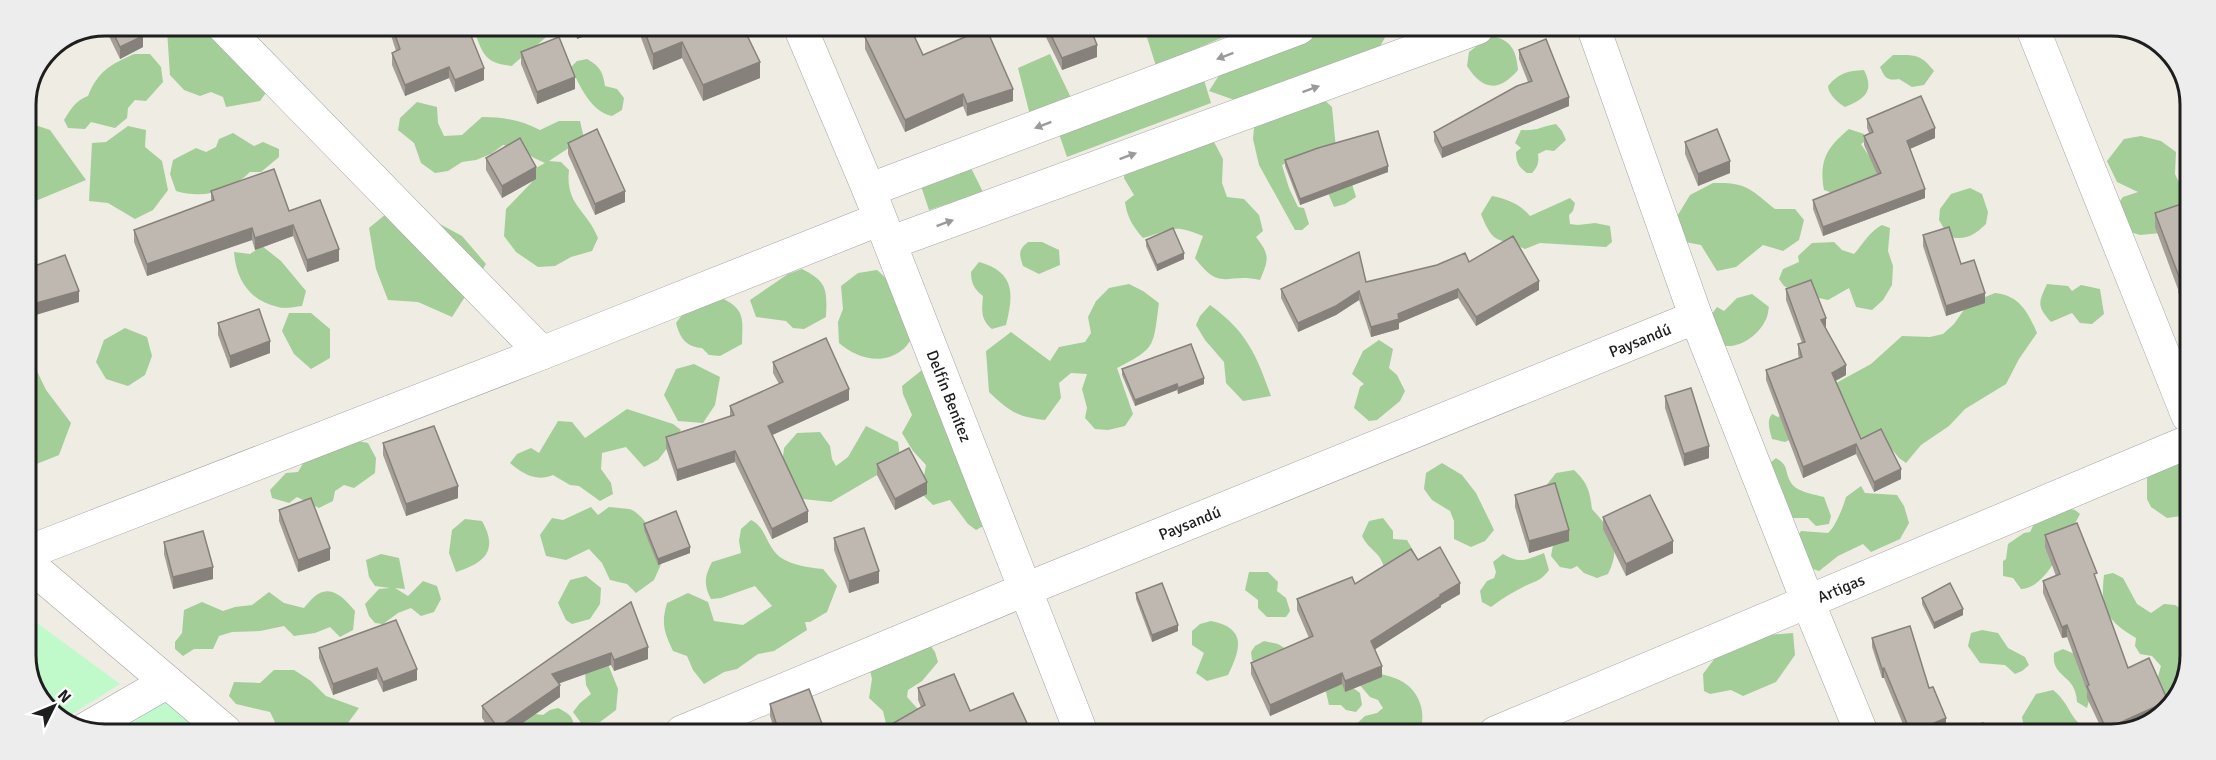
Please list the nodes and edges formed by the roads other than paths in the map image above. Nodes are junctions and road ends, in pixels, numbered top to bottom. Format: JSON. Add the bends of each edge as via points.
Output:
{"nodes":[{"id":1,"x":233,"y":36,"type":"edge"},
{"id":2,"x":804,"y":36,"type":"edge"},
{"id":3,"x":1281,"y":36,"type":"edge"},
{"id":4,"x":1452,"y":36,"type":"edge"},
{"id":5,"x":1596,"y":36,"type":"edge"},
{"id":6,"x":2036,"y":36,"type":"edge"},
{"id":7,"x":879,"y":218,"type":"junction"},
{"id":8,"x":1696,"y":317,"type":"junction"},
{"id":9,"x":542,"y":353,"type":"junction"},
{"id":10,"x":2180,"y":396,"type":"edge"},
{"id":11,"x":2180,"y":445,"type":"edge"},
{"id":12,"x":36,"y":549,"type":"edge"},
{"id":13,"x":36,"y":571,"type":"edge"},
{"id":14,"x":1024,"y":590,"type":"junction"},
{"id":15,"x":1808,"y":602,"type":"junction"},
{"id":16,"x":167,"y":682,"type":"junction"},
{"id":17,"x":96,"y":723,"type":"edge"},
{"id":18,"x":217,"y":724,"type":"edge"},
{"id":19,"x":701,"y":724,"type":"edge"},
{"id":20,"x":1078,"y":724,"type":"edge"},
{"id":21,"x":1517,"y":724,"type":"edge"},
{"id":22,"x":1858,"y":724,"type":"edge"}],
"edges":[{"from":1,"to":9,"type":"street"},
{"from":2,"to":7,"type":"street","name":"Delfín Benítez"},
{"from":3,"to":7,"type":"street","one_way":true},
{"from":7,"to":4,"type":"street","one_way":true},
{"from":5,"to":8,"type":"street"},
{"from":6,"to":10,"type":"street"},
{"from":7,"to":9,"type":"street"},
{"from":7,"to":14,"type":"street","name":"Delfín Benítez"},
{"from":8,"to":14,"type":"street","name":"Paysandú"},
{"from":8,"to":15,"type":"street"},
{"from":9,"to":12,"type":"street"},
{"from":11,"to":15,"type":"street","name":"Artigas"},
{"from":13,"to":16,"type":"street"},
{"from":14,"to":19,"type":"street","name":"Paysandú"},
{"from":14,"to":20,"type":"street","name":"Delfín Benítez"},
{"from":15,"to":21,"type":"street","name":"Artigas"},
{"from":15,"to":22,"type":"street"},
{"from":16,"to":17,"type":"street"},
{"from":16,"to":18,"type":"street"}]}
